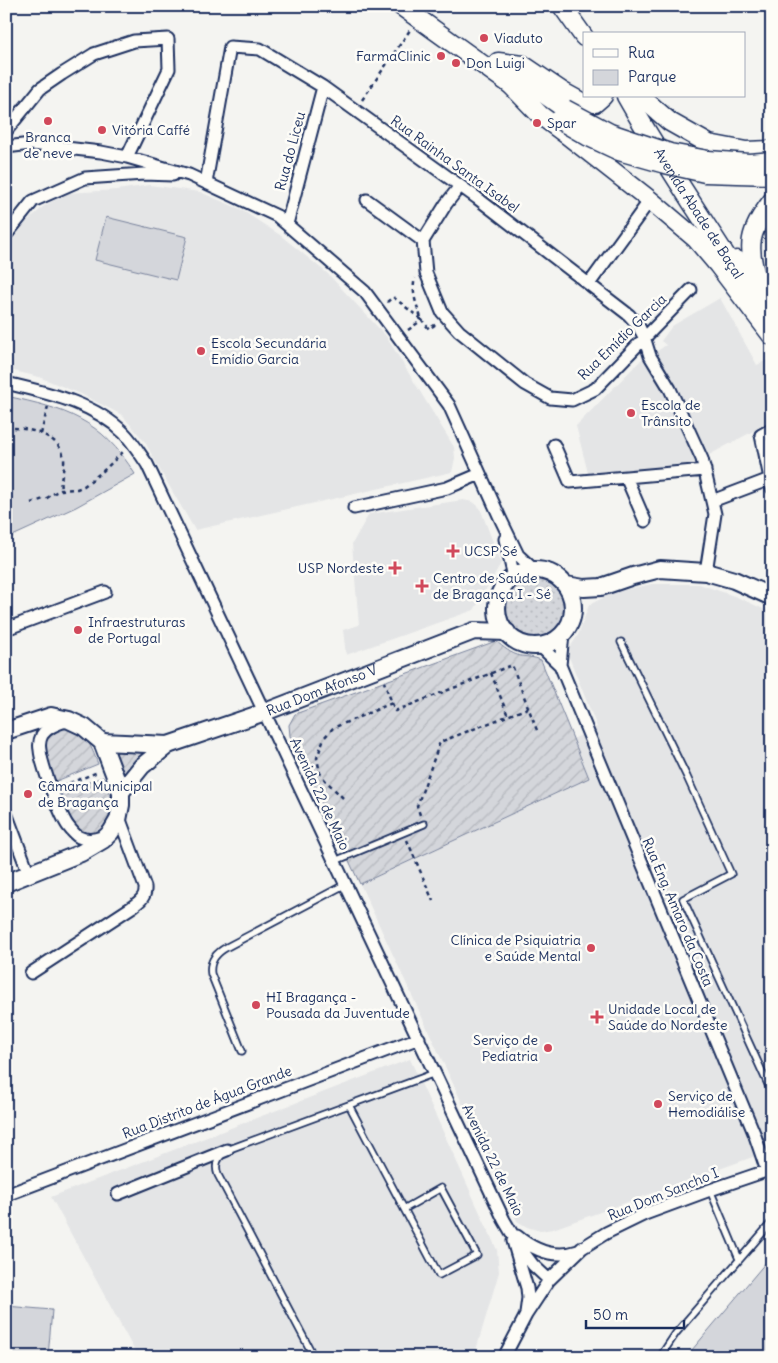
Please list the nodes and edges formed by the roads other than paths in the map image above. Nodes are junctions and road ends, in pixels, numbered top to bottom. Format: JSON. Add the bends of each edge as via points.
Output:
{"nodes":[{"id":1,"x":401,"y":6,"type":"edge"},
{"id":2,"x":562,"y":6,"type":"edge"},
{"id":3,"x":418,"y":12,"type":"edge"},
{"id":4,"x":583,"y":36,"type":"edge"},
{"id":5,"x":498,"y":62,"type":"junction"},
{"id":6,"x":509,"y":83,"type":"junction"},
{"id":7,"x":323,"y":86,"type":"junction"},
{"id":8,"x":601,"y":98,"type":"edge"},
{"id":9,"x":628,"y":98,"type":"edge"},
{"id":10,"x":629,"y":98,"type":"edge"},
{"id":11,"x":642,"y":98,"type":"edge"},
{"id":12,"x":562,"y":115,"type":"junction"},
{"id":13,"x":6,"y":131,"type":"edge"},
{"id":14,"x":6,"y":147,"type":"edge"},
{"id":15,"x":772,"y":150,"type":"edge"},
{"id":16,"x":127,"y":157,"type":"junction"},
{"id":17,"x":772,"y":161,"type":"edge"},
{"id":18,"x":189,"y":175,"type":"junction"},
{"id":19,"x":772,"y":175,"type":"edge"},
{"id":20,"x":206,"y":183,"type":"junction"},
{"id":21,"x":460,"y":186,"type":"junction"},
{"id":22,"x":367,"y":200,"type":"dead end"},
{"id":23,"x":650,"y":200,"type":"junction"},
{"id":24,"x":772,"y":201,"type":"edge"},
{"id":25,"x":287,"y":224,"type":"junction"},
{"id":26,"x":6,"y":235,"type":"edge"},
{"id":27,"x":423,"y":241,"type":"junction"},
{"id":28,"x":589,"y":284,"type":"junction"},
{"id":29,"x":691,"y":290,"type":"dead end"},
{"id":30,"x":772,"y":316,"type":"edge"},
{"id":31,"x":772,"y":329,"type":"edge"},
{"id":32,"x":772,"y":336,"type":"edge"},
{"id":33,"x":644,"y":337,"type":"junction"},
{"id":34,"x":6,"y":383,"type":"edge"},
{"id":35,"x":772,"y":429,"type":"edge"},
{"id":36,"x":554,"y":445,"type":"dead end"},
{"id":37,"x":705,"y":470,"type":"junction"},
{"id":38,"x":480,"y":474,"type":"junction"},
{"id":39,"x":626,"y":478,"type":"junction"},
{"id":40,"x":771,"y":484,"type":"edge"},
{"id":41,"x":712,"y":501,"type":"junction"},
{"id":42,"x":354,"y":508,"type":"dead end"},
{"id":43,"x":500,"y":520,"type":"junction"},
{"id":44,"x":645,"y":521,"type":"dead end"},
{"id":45,"x":534,"y":570,"type":"junction"},
{"id":46,"x":706,"y":572,"type":"junction"},
{"id":47,"x":514,"y":577,"type":"junction"},
{"id":48,"x":566,"y":585,"type":"junction"},
{"id":49,"x":601,"y":587,"type":"junction"},
{"id":50,"x":105,"y":592,"type":"dead end"},
{"id":51,"x":772,"y":597,"type":"edge"},
{"id":52,"x":498,"y":606,"type":"junction"},
{"id":53,"x":573,"y":614,"type":"junction"},
{"id":54,"x":6,"y":630,"type":"edge"},
{"id":55,"x":474,"y":631,"type":"junction"},
{"id":56,"x":507,"y":632,"type":"junction"},
{"id":57,"x":563,"y":634,"type":"junction"},
{"id":58,"x":621,"y":642,"type":"dead end"},
{"id":59,"x":538,"y":646,"type":"junction"},
{"id":60,"x":560,"y":665,"type":"junction"},
{"id":61,"x":265,"y":712,"type":"junction"},
{"id":62,"x":69,"y":720,"type":"junction"},
{"id":63,"x":6,"y":730,"type":"edge"},
{"id":64,"x":102,"y":742,"type":"junction"},
{"id":65,"x":168,"y":745,"type":"junction"},
{"id":66,"x":121,"y":792,"type":"junction"},
{"id":67,"x":6,"y":813,"type":"edge"},
{"id":68,"x":119,"y":817,"type":"junction"},
{"id":69,"x":424,"y":824,"type":"road end"},
{"id":70,"x":111,"y":832,"type":"junction"},
{"id":71,"x":335,"y":861,"type":"junction"},
{"id":72,"x":29,"y":874,"type":"junction"},
{"id":73,"x":6,"y":883,"type":"edge"},
{"id":74,"x":346,"y":884,"type":"junction"},
{"id":75,"x":31,"y":973,"type":"dead end"},
{"id":76,"x":418,"y":1038,"type":"junction"},
{"id":77,"x":242,"y":1051,"type":"dead end"},
{"id":78,"x":435,"y":1073,"type":"junction"},
{"id":79,"x":772,"y":1093,"type":"edge"},
{"id":80,"x":349,"y":1105,"type":"junction"},
{"id":81,"x":227,"y":1150,"type":"junction"},
{"id":82,"x":769,"y":1170,"type":"edge"},
{"id":83,"x":710,"y":1190,"type":"junction"},
{"id":84,"x":118,"y":1194,"type":"dead end"},
{"id":85,"x":6,"y":1195,"type":"edge"},
{"id":86,"x":404,"y":1208,"type":"junction"},
{"id":87,"x":772,"y":1222,"type":"edge"},
{"id":88,"x":510,"y":1230,"type":"junction"},
{"id":89,"x":580,"y":1250,"type":"junction"},
{"id":90,"x":739,"y":1259,"type":"junction"},
{"id":91,"x":549,"y":1280,"type":"junction"},
{"id":92,"x":526,"y":1315,"type":"junction"},
{"id":93,"x":314,"y":1357,"type":"edge"},
{"id":94,"x":504,"y":1357,"type":"edge"},
{"id":95,"x":660,"y":1357,"type":"edge"}],
"edges":[{"from":1,"to":3,"type":"main road"},
{"from":2,"to":4,"type":"main road"},
{"from":3,"to":5,"type":"main road"},
{"from":3,"to":6,"type":"main road"},
{"from":5,"to":8,"type":"main road","via":[[523,65],[583,103],[595,103]]},
{"from":5,"to":12,"type":"main road"},
{"from":6,"to":12,"type":"main road"},
{"from":6,"to":23,"type":"main road","via":[[540,115]]},
{"from":7,"to":20,"type":"street","name":"Rua Rainha Santa Isabel","via":[[260,49],[230,47]]},
{"from":7,"to":21,"type":"street","name":"Rua Rainha Santa Isabel"},
{"from":7,"to":25,"type":"street","name":"Rua do Liceu"},
{"from":9,"to":31,"type":"main road","name":"Avenida Abade de Baçal","via":[[651,140]]},
{"from":10,"to":30,"type":"main road","name":"Avenida Abade de Baçal","via":[[708,211]]},
{"from":11,"to":15,"type":"main road","via":[[670,122],[709,144],[746,151]]},
{"from":12,"to":17,"type":"main road","bridge":true,"via":[[670,153],[708,160]]},
{"from":12,"to":19,"type":"main road","bridge":true,"via":[[587,136],[619,151],[704,173]]},
{"from":13,"to":16,"type":"street","via":[[40,89],[94,54],[134,41],[168,39],[168,69]]},
{"from":14,"to":16,"type":"street","via":[[31,144]]},
{"from":16,"to":18,"type":"street"},
{"from":18,"to":20,"type":"street"},
{"from":18,"to":26,"type":"street","via":[[85,178],[33,201]]},
{"from":20,"to":25,"type":"street","via":[[277,216]]},
{"from":21,"to":27,"type":"street"},
{"from":21,"to":28,"type":"street","name":"Rua Rainha Santa Isabel"},
{"from":22,"to":27,"type":"street"},
{"from":23,"to":28,"type":"street"},
{"from":23,"to":32,"type":"main road","via":[[696,239]]},
{"from":24,"to":30,"type":"main road","via":[[753,229],[750,248],[752,264]]},
{"from":25,"to":38,"type":"street","via":[[365,292],[449,405]]},
{"from":27,"to":33,"type":"street","name":"Rua Emídio Garcia","via":[[426,273],[442,312],[459,331],[525,384],[550,398],[572,400],[594,389]]},
{"from":28,"to":33,"type":"street","name":"Rua Rainha Santa Isabel","via":[[629,315]]},
{"from":29,"to":33,"type":"street","name":"Rua Emídio Garcia"},
{"from":33,"to":37,"type":"street","name":"Rua Rainha Santa Isabel"},
{"from":34,"to":61,"type":"street","name":"Avenida 22 de Maio","via":[[80,404],[112,422],[125,434],[147,464]]},
{"from":35,"to":40,"type":"street","via":[[761,436]]},
{"from":36,"to":39,"type":"street","via":[[570,482]]},
{"from":37,"to":39,"type":"street"},
{"from":37,"to":41,"type":"street","name":"Rua Rainha Santa Isabel"},
{"from":38,"to":42,"type":"street","via":[[447,488]]},
{"from":38,"to":43,"type":"street"},
{"from":39,"to":44,"type":"street"},
{"from":40,"to":41,"type":"street"},
{"from":41,"to":46,"type":"street","name":"Rua Rainha Santa Isabel","via":[[715,514]]},
{"from":43,"to":45,"type":"street","via":[[518,555]]},
{"from":43,"to":47,"type":"street"},
{"from":45,"to":47,"type":"street"},
{"from":45,"to":48,"type":"street","via":[[552,574]]},
{"from":46,"to":49,"type":"street","via":[[660,569]]},
{"from":46,"to":51,"type":"street"},
{"from":47,"to":52,"type":"street","via":[[505,585]]},
{"from":48,"to":49,"type":"street"},
{"from":48,"to":53,"type":"street","via":[[572,599]]},
{"from":49,"to":53,"type":"street","via":[[587,596]]},
{"from":50,"to":54,"type":"street"},
{"from":52,"to":55,"type":"street","name":"Rua Dom Afonso V"},
{"from":52,"to":56,"type":"street","via":[[498,616]]},
{"from":53,"to":57,"type":"street"},
{"from":55,"to":56,"type":"street","name":"Rua Dom Afonso V"},
{"from":55,"to":61,"type":"street","name":"Rua Dom Afonso V"},
{"from":56,"to":59,"type":"street","via":[[521,643]]},
{"from":57,"to":59,"type":"street","via":[[548,644]]},
{"from":57,"to":60,"type":"street","name":"Rua Eng. Amaro da Costa"},
{"from":58,"to":79,"type":"lane","via":[[731,874],[683,899]]},
{"from":59,"to":60,"type":"street","name":"Rua Eng. Amaro da Costa"},
{"from":60,"to":82,"type":"street","name":"Rua Eng. Amaro da Costa"},
{"from":61,"to":65,"type":"street","name":"Rua Dom Afonso V"},
{"from":61,"to":71,"type":"street","name":"Avenida 22 de Maio"},
{"from":62,"to":63,"type":"street","via":[[51,716]]},
{"from":62,"to":64,"type":"street"},
{"from":62,"to":70,"type":"street","via":[[48,728],[40,742],[52,790],[68,827],[80,838],[93,840]]},
{"from":64,"to":65,"type":"street","name":"Rua Dom Afonso V"},
{"from":64,"to":66,"type":"street"},
{"from":65,"to":66,"type":"street","name":"Rua Dom Afonso V","via":[[142,766]]},
{"from":66,"to":68,"type":"street"},
{"from":67,"to":72,"type":"street"},
{"from":68,"to":70,"type":"street"},
{"from":68,"to":75,"type":"street","via":[[146,892],[144,896]]},
{"from":69,"to":71,"type":"lane"},
{"from":70,"to":72,"type":"street","via":[[94,846]]},
{"from":71,"to":74,"type":"street","name":"Avenida 22 de Maio"},
{"from":72,"to":73,"type":"street"},
{"from":74,"to":76,"type":"street","name":"Avenida 22 de Maio"},
{"from":74,"to":77,"type":"lane","via":[[215,956],[211,974]]},
{"from":76,"to":78,"type":"street","name":"Avenida 22 de Maio"},
{"from":76,"to":85,"type":"street","name":"Rua Distrito de Água Grande"},
{"from":78,"to":80,"type":"lane"},
{"from":78,"to":88,"type":"street","name":"Avenida 22 de Maio"},
{"from":80,"to":81,"type":"lane"},
{"from":80,"to":86,"type":"lane"},
{"from":81,"to":84,"type":"street"},
{"from":81,"to":93,"type":"lane","via":[[217,1162],[218,1175]]},
{"from":82,"to":83,"type":"street","name":"Rua Dom Sancho I"},
{"from":83,"to":89,"type":"street","name":"Rua Dom Sancho I","via":[[645,1214]]},
{"from":83,"to":90,"type":"lane"},
{"from":86,"to":86,"type":"lane","via":[[440,1275],[477,1255],[442,1188]]},
{"from":87,"to":90,"type":"lane"},
{"from":88,"to":89,"type":"street","via":[[525,1243],[547,1253],[568,1254]]},
{"from":88,"to":91,"type":"street","name":"Avenida 22 de Maio","via":[[533,1265]]},
{"from":88,"to":92,"type":"street","via":[[527,1288]]},
{"from":89,"to":91,"type":"street","name":"Rua Dom Sancho I"},
{"from":90,"to":95,"type":"lane","via":[[676,1333]]},
{"from":91,"to":92,"type":"street","name":"Rua Dom Sancho I"},
{"from":92,"to":94,"type":"street","name":"Rua Dom Sancho I"}]}
